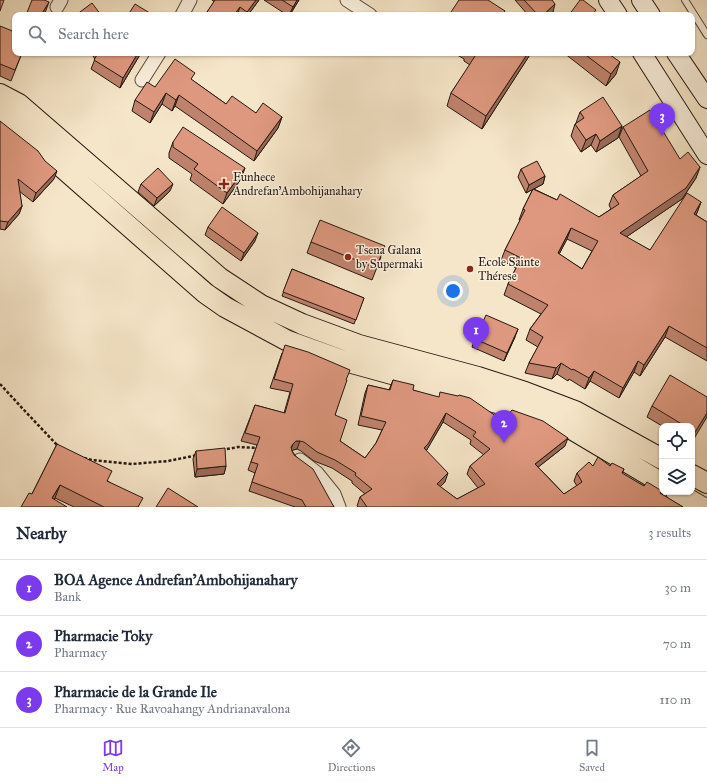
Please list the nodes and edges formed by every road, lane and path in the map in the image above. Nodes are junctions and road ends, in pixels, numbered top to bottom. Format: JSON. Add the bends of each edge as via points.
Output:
{"nodes":[{"id":1,"x":347,"y":0,"type":"edge"},
{"id":2,"x":608,"y":0,"type":"edge"},
{"id":3,"x":640,"y":0,"type":"edge"},
{"id":4,"x":685,"y":0,"type":"edge"},
{"id":5,"x":365,"y":12,"type":"edge"},
{"id":6,"x":616,"y":12,"type":"edge"},
{"id":7,"x":649,"y":12,"type":"edge"},
{"id":8,"x":693,"y":12,"type":"edge"},
{"id":9,"x":695,"y":15,"type":"edge"},
{"id":10,"x":707,"y":34,"type":"edge"},
{"id":11,"x":157,"y":56,"type":"edge"},
{"id":12,"x":644,"y":56,"type":"edge"},
{"id":13,"x":678,"y":56,"type":"edge"},
{"id":14,"x":142,"y":80,"type":"dead end"},
{"id":15,"x":0,"y":94,"type":"edge"},
{"id":16,"x":707,"y":99,"type":"edge"},
{"id":17,"x":0,"y":113,"type":"edge"},
{"id":18,"x":706,"y":149,"type":"edge"},
{"id":19,"x":255,"y":312,"type":"junction"},
{"id":20,"x":0,"y":384,"type":"edge"},
{"id":21,"x":59,"y":446,"type":"edge"},
{"id":22,"x":261,"y":448,"type":"edge"},
{"id":23,"x":215,"y":451,"type":"edge"},
{"id":24,"x":199,"y":454,"type":"edge"},
{"id":25,"x":78,"y":456,"type":"edge"},
{"id":26,"x":296,"y":457,"type":"edge"},
{"id":27,"x":659,"y":457,"type":"edge"},
{"id":28,"x":695,"y":477,"type":"edge"},
{"id":29,"x":659,"y":481,"type":"edge"},
{"id":30,"x":707,"y":483,"type":"edge"},
{"id":31,"x":681,"y":495,"type":"edge"},
{"id":32,"x":339,"y":507,"type":"edge"},
{"id":33,"x":702,"y":507,"type":"edge"}],
"edges":[{"from":1,"to":5,"type":"street"},
{"from":2,"to":6,"type":"main road"},
{"from":3,"to":7,"type":"main road"},
{"from":4,"to":8,"type":"lane"},
{"from":9,"to":10,"type":"lane"},
{"from":11,"to":14,"type":"street"},
{"from":12,"to":18,"type":"main road"},
{"from":13,"to":16,"type":"main road"},
{"from":15,"to":19,"type":"main road","via":[[19,104],[220,278]]},
{"from":17,"to":19,"type":"main road","via":[[205,293],[225,307]]},
{"from":19,"to":27,"type":"main road","via":[[302,324],[358,345],[478,377],[532,395],[574,411]]},
{"from":19,"to":29,"type":"main road","via":[[288,341],[341,360],[515,408],[568,427]]},
{"from":20,"to":21,"type":"path"},
{"from":22,"to":23,"type":"path","via":[[238,447]]},
{"from":24,"to":25,"type":"path","via":[[168,461],[132,464]]},
{"from":26,"to":32,"type":"street","via":[[317,474],[334,494]]},
{"from":28,"to":30,"type":"main road"},
{"from":31,"to":33,"type":"main road"}]}
